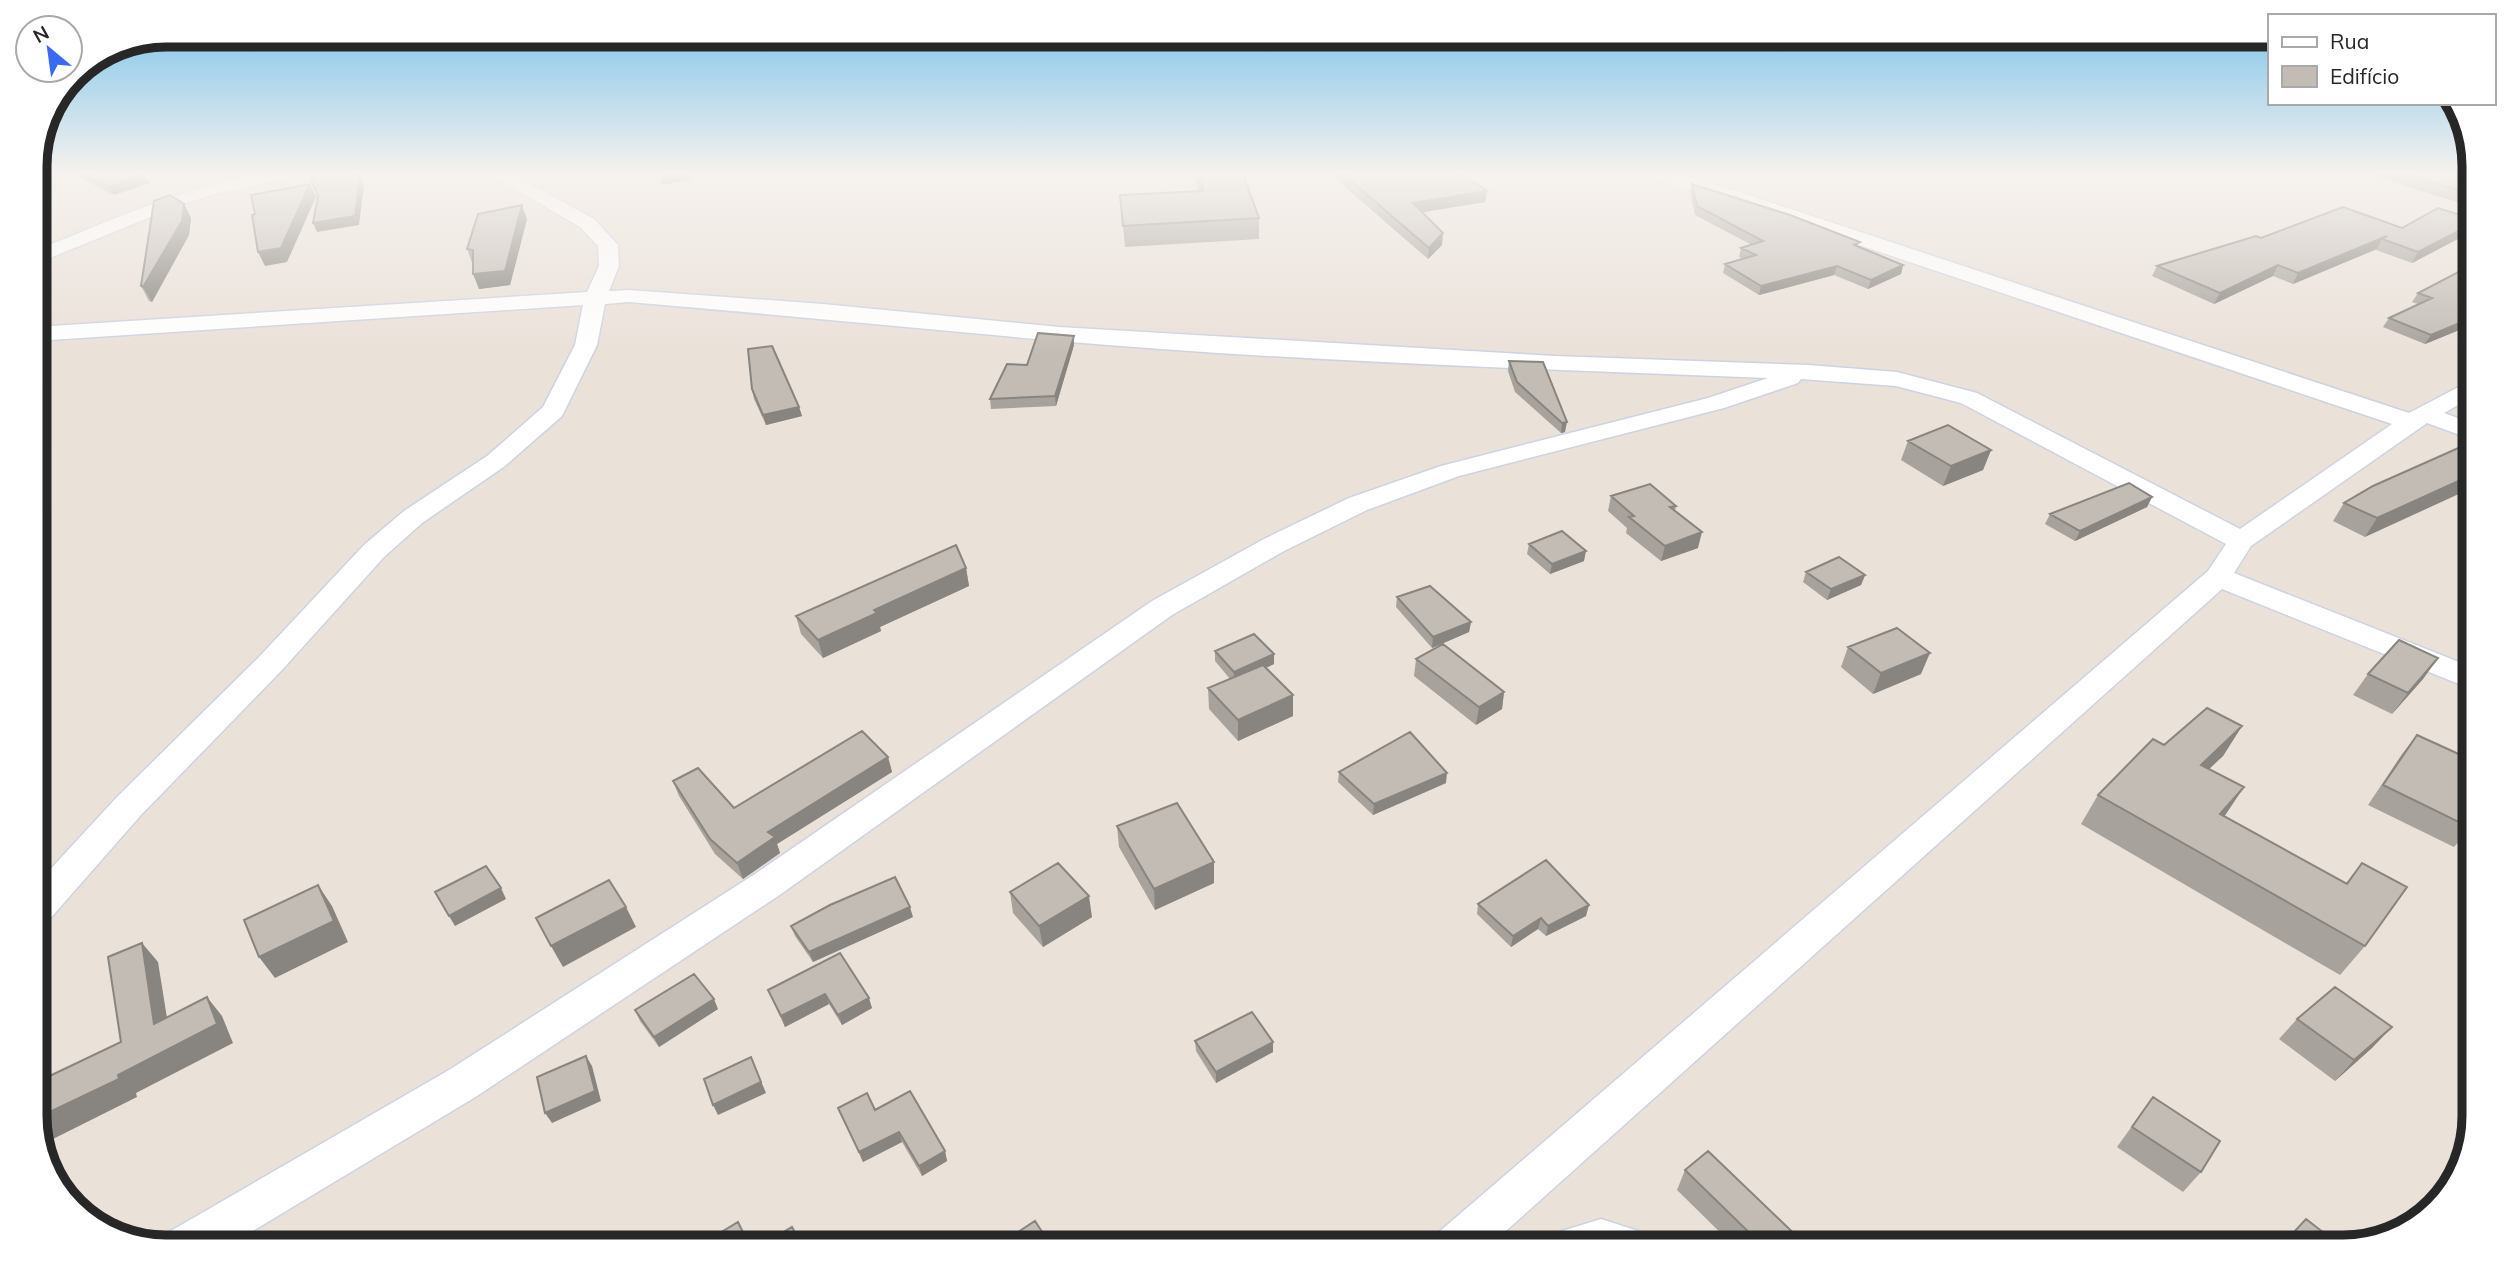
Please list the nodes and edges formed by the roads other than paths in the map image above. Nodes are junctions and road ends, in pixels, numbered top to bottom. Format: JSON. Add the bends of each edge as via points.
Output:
{"nodes":[{"id":1,"x":94,"y":234,"type":"edge"},
{"id":2,"x":597,"y":234,"type":"edge"},
{"id":3,"x":1849,"y":234,"type":"edge"},
{"id":4,"x":48,"y":253,"type":"edge"},
{"id":5,"x":597,"y":297,"type":"junction"},
{"id":6,"x":48,"y":333,"type":"edge"},
{"id":7,"x":1808,"y":372,"type":"junction"},
{"id":8,"x":2461,"y":393,"type":"edge"},
{"id":9,"x":2418,"y":418,"type":"junction"},
{"id":10,"x":2461,"y":430,"type":"edge"},
{"id":11,"x":2241,"y":541,"type":"junction"},
{"id":12,"x":2218,"y":578,"type":"junction"},
{"id":13,"x":2462,"y":675,"type":"edge"},
{"id":14,"x":48,"y":896,"type":"edge"},
{"id":15,"x":205,"y":1235,"type":"edge"},
{"id":16,"x":1469,"y":1235,"type":"edge"}],
"edges":[{"from":1,"to":4,"type":"street"},
{"from":2,"to":5,"type":"street","via":[[608,245],[609,266]]},
{"from":3,"to":9,"type":"street"},
{"from":5,"to":6,"type":"street"},
{"from":5,"to":7,"type":"street","via":[[679,298],[1059,334],[1234,345]]},
{"from":5,"to":14,"type":"street","via":[[586,345],[553,411],[496,461],[413,517],[374,551]]},
{"from":7,"to":11,"type":"street","via":[[1897,379],[1969,398]]},
{"from":7,"to":15,"type":"street","via":[[1716,403],[1450,471],[1358,503],[1274,545],[1163,608],[768,884],[463,1083]]},
{"from":8,"to":9,"type":"street"},
{"from":9,"to":10,"type":"street"},
{"from":9,"to":11,"type":"street"},
{"from":11,"to":12,"type":"street"},
{"from":12,"to":13,"type":"street"},
{"from":12,"to":16,"type":"street"}]}
